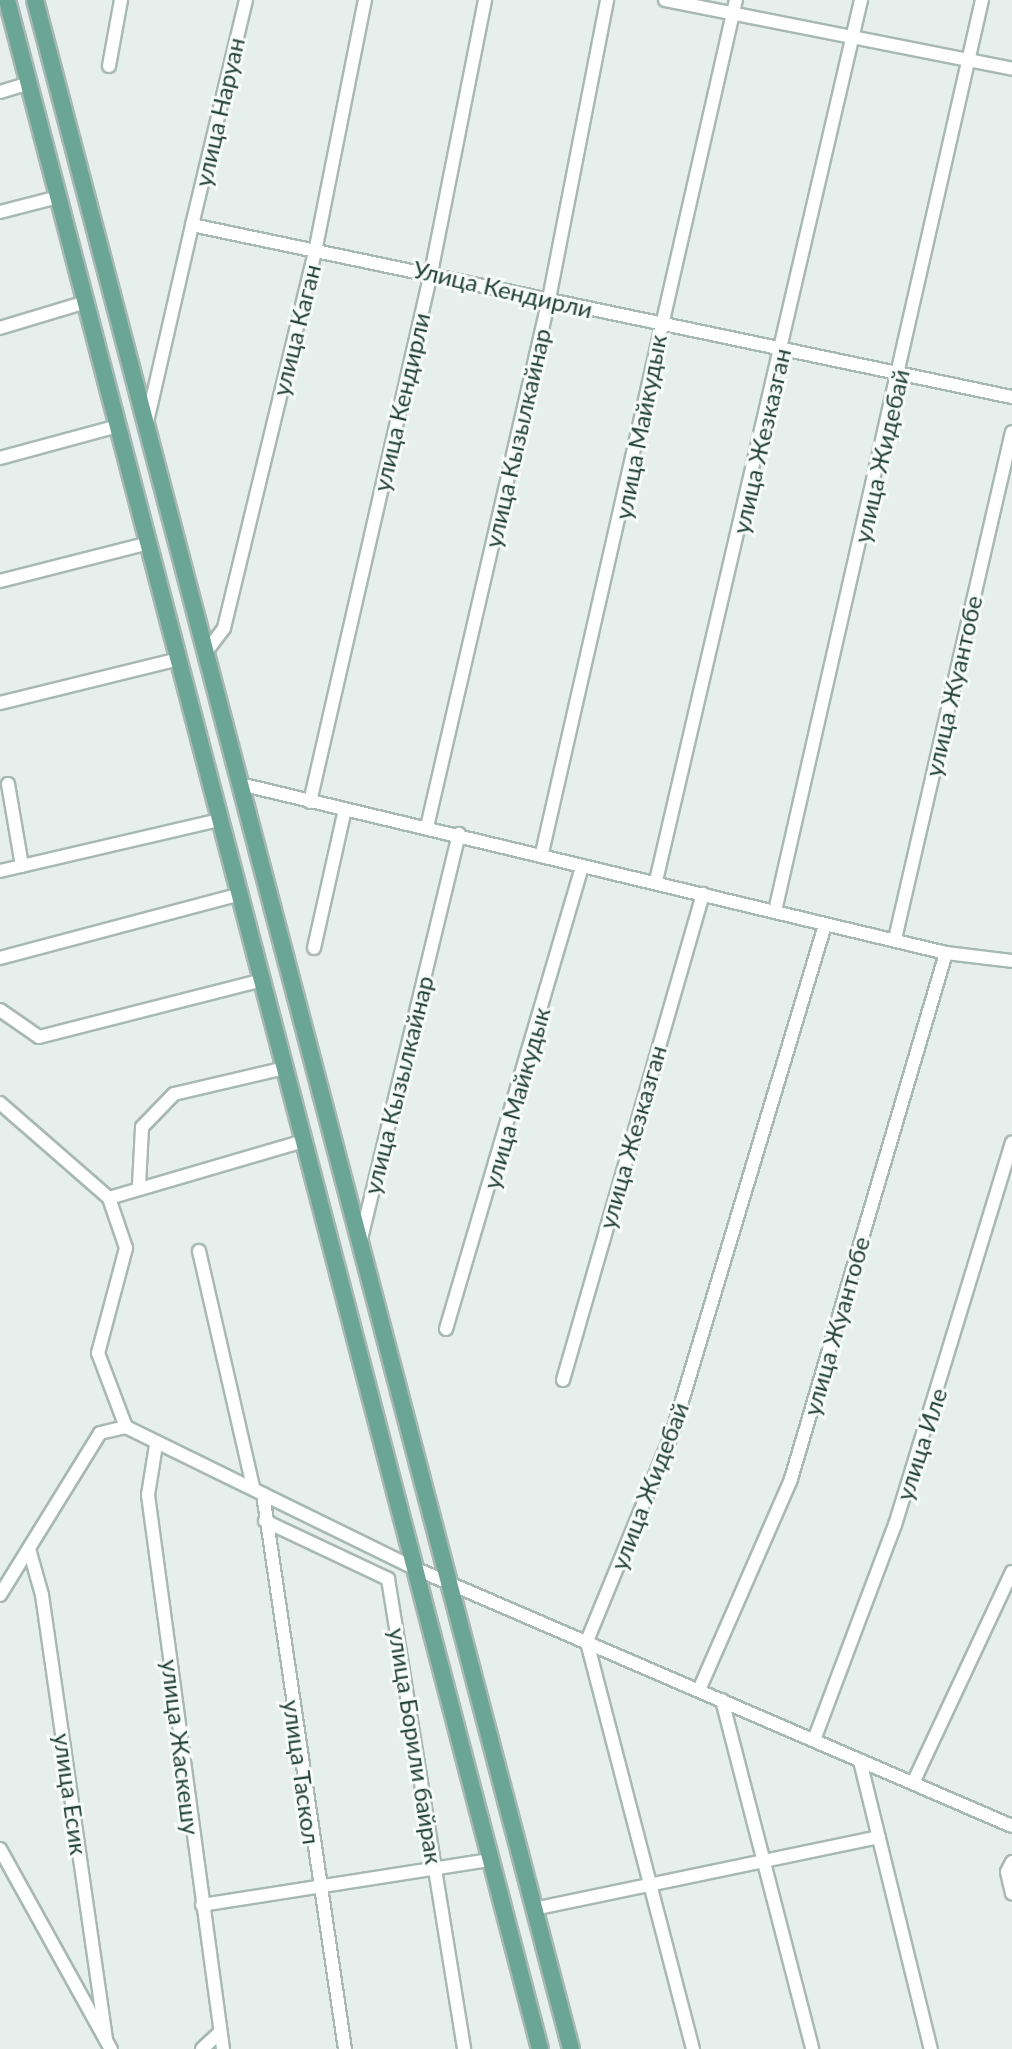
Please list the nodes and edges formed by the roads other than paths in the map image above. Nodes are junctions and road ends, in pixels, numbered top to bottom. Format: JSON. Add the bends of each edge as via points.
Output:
{"nodes":[{"id":1,"x":7,"y":0,"type":"edge"},
{"id":2,"x":35,"y":0,"type":"edge"},
{"id":3,"x":121,"y":0,"type":"edge"},
{"id":4,"x":246,"y":0,"type":"edge"},
{"id":5,"x":365,"y":0,"type":"edge"},
{"id":6,"x":485,"y":0,"type":"edge"},
{"id":7,"x":607,"y":0,"type":"edge"},
{"id":8,"x":665,"y":0,"type":"edge"},
{"id":9,"x":736,"y":0,"type":"edge"},
{"id":10,"x":861,"y":0,"type":"edge"},
{"id":11,"x":982,"y":0,"type":"edge"},
{"id":12,"x":733,"y":14,"type":"junction"},
{"id":13,"x":44,"y":32,"type":"junction"},
{"id":14,"x":852,"y":38,"type":"junction"},
{"id":15,"x":18,"y":39,"type":"junction"},
{"id":16,"x":968,"y":61,"type":"junction"},
{"id":17,"x":109,"y":66,"type":"dead end"},
{"id":18,"x":1012,"y":69,"type":"edge"},
{"id":19,"x":29,"y":83,"type":"junction"},
{"id":20,"x":0,"y":92,"type":"edge"},
{"id":21,"x":58,"y":197,"type":"junction"},
{"id":22,"x":0,"y":212,"type":"edge"},
{"id":23,"x":192,"y":225,"type":"junction"},
{"id":24,"x":316,"y":247,"type":"junction"},
{"id":25,"x":431,"y":273,"type":"junction"},
{"id":26,"x":549,"y":299,"type":"junction"},
{"id":27,"x":86,"y":302,"type":"junction"},
{"id":28,"x":660,"y":326,"type":"junction"},
{"id":29,"x":0,"y":328,"type":"edge"},
{"id":30,"x":782,"y":349,"type":"junction"},
{"id":31,"x":901,"y":373,"type":"junction"},
{"id":32,"x":1012,"y":397,"type":"edge"},
{"id":33,"x":147,"y":422,"type":"junction"},
{"id":34,"x":118,"y":426,"type":"junction"},
{"id":35,"x":1012,"y":432,"type":"edge"},
{"id":36,"x":0,"y":458,"type":"edge"},
{"id":37,"x":149,"y":543,"type":"junction"},
{"id":38,"x":0,"y":581,"type":"edge"},
{"id":39,"x":206,"y":652,"type":"junction"},
{"id":40,"x":179,"y":659,"type":"junction"},
{"id":41,"x":0,"y":703,"type":"edge"},
{"id":42,"x":8,"y":784,"type":"dead end"},
{"id":43,"x":240,"y":784,"type":"junction"},
{"id":44,"x":310,"y":801,"type":"junction"},
{"id":45,"x":345,"y":809,"type":"junction"},
{"id":46,"x":220,"y":820,"type":"junction"},
{"id":47,"x":427,"y":827,"type":"junction"},
{"id":48,"x":459,"y":834,"type":"junction"},
{"id":49,"x":542,"y":853,"type":"junction"},
{"id":50,"x":22,"y":866,"type":"junction"},
{"id":51,"x":582,"y":866,"type":"junction"},
{"id":52,"x":0,"y":871,"type":"edge"},
{"id":53,"x":656,"y":881,"type":"junction"},
{"id":54,"x":240,"y":894,"type":"junction"},
{"id":55,"x":703,"y":894,"type":"junction"},
{"id":56,"x":775,"y":911,"type":"junction"},
{"id":57,"x":825,"y":925,"type":"junction"},
{"id":58,"x":895,"y":939,"type":"junction"},
{"id":59,"x":314,"y":948,"type":"dead end"},
{"id":60,"x":946,"y":953,"type":"junction"},
{"id":61,"x":0,"y":958,"type":"edge"},
{"id":62,"x":1012,"y":961,"type":"edge"},
{"id":63,"x":262,"y":980,"type":"junction"},
{"id":64,"x":0,"y":1010,"type":"edge"},
{"id":65,"x":285,"y":1068,"type":"junction"},
{"id":66,"x":0,"y":1103,"type":"edge"},
{"id":67,"x":304,"y":1141,"type":"junction"},
{"id":68,"x":1012,"y":1143,"type":"edge"},
{"id":69,"x":139,"y":1185,"type":"junction"},
{"id":70,"x":109,"y":1198,"type":"junction"},
{"id":71,"x":360,"y":1243,"type":"junction"},
{"id":72,"x":199,"y":1251,"type":"dead end"},
{"id":73,"x":446,"y":1329,"type":"dead end"},
{"id":74,"x":563,"y":1380,"type":"dead end"},
{"id":75,"x":126,"y":1427,"type":"junction"},
{"id":76,"x":156,"y":1445,"type":"junction"},
{"id":77,"x":423,"y":1486,"type":"junction"},
{"id":78,"x":258,"y":1490,"type":"junction"},
{"id":79,"x":395,"y":1493,"type":"junction"},
{"id":80,"x":265,"y":1521,"type":"junction"},
{"id":81,"x":29,"y":1549,"type":"junction"},
{"id":82,"x":414,"y":1568,"type":"junction"},
{"id":83,"x":1012,"y":1572,"type":"edge"},
{"id":84,"x":448,"y":1579,"type":"junction"},
{"id":85,"x":0,"y":1595,"type":"edge"},
{"id":86,"x":587,"y":1641,"type":"junction"},
{"id":87,"x":699,"y":1690,"type":"junction"},
{"id":88,"x":722,"y":1700,"type":"junction"},
{"id":89,"x":814,"y":1740,"type":"junction"},
{"id":90,"x":860,"y":1761,"type":"junction"},
{"id":91,"x":498,"y":1771,"type":"junction"},
{"id":92,"x":469,"y":1778,"type":"junction"},
{"id":93,"x":913,"y":1783,"type":"junction"},
{"id":94,"x":1012,"y":1826,"type":"edge"},
{"id":95,"x":879,"y":1837,"type":"junction"},
{"id":96,"x":0,"y":1849,"type":"edge"},
{"id":97,"x":491,"y":1860,"type":"junction"},
{"id":98,"x":763,"y":1860,"type":"junction"},
{"id":99,"x":1012,"y":1862,"type":"edge"},
{"id":100,"x":436,"y":1871,"type":"junction"},
{"id":101,"x":651,"y":1883,"type":"junction"},
{"id":102,"x":319,"y":1885,"type":"junction"},
{"id":103,"x":1012,"y":1893,"type":"edge"},
{"id":104,"x":202,"y":1905,"type":"junction"},
{"id":105,"x":534,"y":1909,"type":"junction"},
{"id":106,"x":220,"y":2032,"type":"junction"},
{"id":107,"x":109,"y":2045,"type":"edge"},
{"id":108,"x":202,"y":2049,"type":"edge"},
{"id":109,"x":223,"y":2049,"type":"edge"},
{"id":110,"x":345,"y":2049,"type":"edge"},
{"id":111,"x":464,"y":2049,"type":"edge"},
{"id":112,"x":540,"y":2049,"type":"edge"},
{"id":113,"x":571,"y":2049,"type":"edge"},
{"id":114,"x":693,"y":2049,"type":"edge"},
{"id":115,"x":812,"y":2049,"type":"edge"},
{"id":116,"x":931,"y":2049,"type":"edge"}],
"edges":[{"from":1,"to":15,"type":"main road"},
{"from":2,"to":13,"type":"main road"},
{"from":3,"to":17,"type":"street"},
{"from":4,"to":23,"type":"street","name":"улица Наруан"},
{"from":5,"to":24,"type":"street","name":"улица Каган"},
{"from":6,"to":25,"type":"street","name":"улица Кендирли"},
{"from":7,"to":26,"type":"street","name":"улица Кызылкайнар"},
{"from":8,"to":12,"type":"street"},
{"from":9,"to":12,"type":"street","name":"улица Майкудык"},
{"from":10,"to":14,"type":"street","name":"улица Жезказган"},
{"from":11,"to":16,"type":"street","name":"улица Жидебай"},
{"from":12,"to":14,"type":"street"},
{"from":12,"to":28,"type":"street","name":"улица Майкудык"},
{"from":13,"to":15,"type":"main road"},
{"from":13,"to":33,"type":"main road"},
{"from":14,"to":16,"type":"street"},
{"from":14,"to":30,"type":"street","name":"улица Жезказган"},
{"from":15,"to":19,"type":"main road"},
{"from":16,"to":18,"type":"street"},
{"from":16,"to":31,"type":"street","name":"улица Жидебай"},
{"from":19,"to":20,"type":"street"},
{"from":19,"to":21,"type":"main road"},
{"from":21,"to":22,"type":"street"},
{"from":21,"to":27,"type":"main road"},
{"from":23,"to":24,"type":"street","name":"Улица Кендирли"},
{"from":23,"to":33,"type":"street"},
{"from":24,"to":25,"type":"street","name":"Улица Кендирли"},
{"from":24,"to":39,"type":"street","name":"улица Каган","via":[[224,628]]},
{"from":25,"to":26,"type":"street","name":"Улица Кендирли"},
{"from":25,"to":44,"type":"street","name":"улица Кендирли"},
{"from":26,"to":28,"type":"street","name":"Улица Кендирли"},
{"from":26,"to":47,"type":"street","name":"улица Кызылкайнар"},
{"from":27,"to":29,"type":"street"},
{"from":27,"to":34,"type":"main road"},
{"from":28,"to":30,"type":"street","name":"Улица Кендирли"},
{"from":28,"to":49,"type":"street","name":"улица Майкудык","via":[[618,534]]},
{"from":30,"to":31,"type":"street","name":"Улица Кендирли"},
{"from":30,"to":53,"type":"street","name":"улица Жезказган"},
{"from":31,"to":32,"type":"street","name":"Улица Кендирли"},
{"from":31,"to":56,"type":"street","name":"улица Жидебай"},
{"from":33,"to":39,"type":"main road"},
{"from":34,"to":36,"type":"street"},
{"from":34,"to":37,"type":"main road"},
{"from":35,"to":58,"type":"street","name":"улица Жуантобе"},
{"from":37,"to":38,"type":"street"},
{"from":37,"to":40,"type":"main road"},
{"from":39,"to":43,"type":"main road"},
{"from":40,"to":41,"type":"street"},
{"from":40,"to":46,"type":"main road"},
{"from":42,"to":50,"type":"street"},
{"from":43,"to":44,"type":"street"},
{"from":43,"to":71,"type":"main road"},
{"from":44,"to":45,"type":"street"},
{"from":45,"to":47,"type":"street"},
{"from":45,"to":59,"type":"street"},
{"from":46,"to":50,"type":"street"},
{"from":46,"to":54,"type":"main road"},
{"from":47,"to":48,"type":"street"},
{"from":48,"to":49,"type":"street"},
{"from":48,"to":71,"type":"street","name":"улица Кызылкайнар"},
{"from":49,"to":51,"type":"street"},
{"from":50,"to":52,"type":"street"},
{"from":51,"to":53,"type":"street"},
{"from":51,"to":73,"type":"street","name":"улица Майкудык"},
{"from":53,"to":55,"type":"street"},
{"from":54,"to":61,"type":"street"},
{"from":54,"to":63,"type":"main road"},
{"from":55,"to":56,"type":"street"},
{"from":55,"to":74,"type":"street","name":"улица Жезказган"},
{"from":56,"to":57,"type":"street"},
{"from":57,"to":58,"type":"street"},
{"from":57,"to":86,"type":"street","name":"улица Жидебай","via":[[673,1431]]},
{"from":58,"to":60,"type":"street"},
{"from":60,"to":62,"type":"street"},
{"from":60,"to":87,"type":"street","name":"улица Жуантобе","via":[[791,1479]]},
{"from":63,"to":64,"type":"street","via":[[39,1037]]},
{"from":63,"to":65,"type":"main road"},
{"from":65,"to":67,"type":"main road"},
{"from":65,"to":69,"type":"street","via":[[174,1094],[142,1127]]},
{"from":66,"to":70,"type":"street"},
{"from":67,"to":69,"type":"street"},
{"from":67,"to":79,"type":"main road"},
{"from":68,"to":89,"type":"street","name":"улица Иле","via":[[895,1525]]},
{"from":69,"to":70,"type":"street"},
{"from":70,"to":75,"type":"street","via":[[126,1248],[98,1353]]},
{"from":71,"to":77,"type":"main road"},
{"from":72,"to":78,"type":"street","name":"улица Таскол"},
{"from":75,"to":76,"type":"street"},
{"from":75,"to":81,"type":"street","via":[[100,1433]]},
{"from":76,"to":78,"type":"street"},
{"from":76,"to":104,"type":"street","name":"улица Жаскешу","via":[[148,1495]]},
{"from":77,"to":79,"type":"main road"},
{"from":77,"to":84,"type":"main road"},
{"from":78,"to":80,"type":"street","name":"улица Таскол"},
{"from":78,"to":82,"type":"street"},
{"from":79,"to":82,"type":"main road"},
{"from":80,"to":100,"type":"street","name":"улица Борили байрак","via":[[388,1579]]},
{"from":80,"to":102,"type":"street","name":"улица Таскол"},
{"from":81,"to":85,"type":"street"},
{"from":81,"to":107,"type":"street","name":"улица Есик","via":[[42,1595]]},
{"from":82,"to":84,"type":"street"},
{"from":82,"to":92,"type":"main road"},
{"from":83,"to":93,"type":"street"},
{"from":84,"to":86,"type":"street"},
{"from":84,"to":91,"type":"main road"},
{"from":86,"to":87,"type":"street"},
{"from":86,"to":101,"type":"street"},
{"from":87,"to":88,"type":"street"},
{"from":88,"to":89,"type":"street"},
{"from":88,"to":98,"type":"street"},
{"from":89,"to":90,"type":"street"},
{"from":90,"to":93,"type":"street"},
{"from":90,"to":95,"type":"street"},
{"from":91,"to":92,"type":"main road"},
{"from":91,"to":105,"type":"main road"},
{"from":92,"to":97,"type":"main road"},
{"from":93,"to":94,"type":"street"},
{"from":95,"to":98,"type":"street"},
{"from":95,"to":116,"type":"street"},
{"from":96,"to":107,"type":"street"},
{"from":97,"to":100,"type":"street"},
{"from":97,"to":112,"type":"main road"},
{"from":98,"to":101,"type":"street"},
{"from":98,"to":115,"type":"street"},
{"from":99,"to":103,"type":"street","via":[[1007,1872]]},
{"from":100,"to":102,"type":"street"},
{"from":100,"to":111,"type":"street","name":"улица Борили байрак"},
{"from":101,"to":105,"type":"street"},
{"from":101,"to":114,"type":"street"},
{"from":102,"to":104,"type":"street"},
{"from":102,"to":110,"type":"street","name":"улица Таскол"},
{"from":104,"to":106,"type":"street","name":"улица Жаскешу"},
{"from":105,"to":113,"type":"main road"},
{"from":106,"to":108,"type":"street"},
{"from":106,"to":109,"type":"street","name":"улица Жаскешу"}]}
